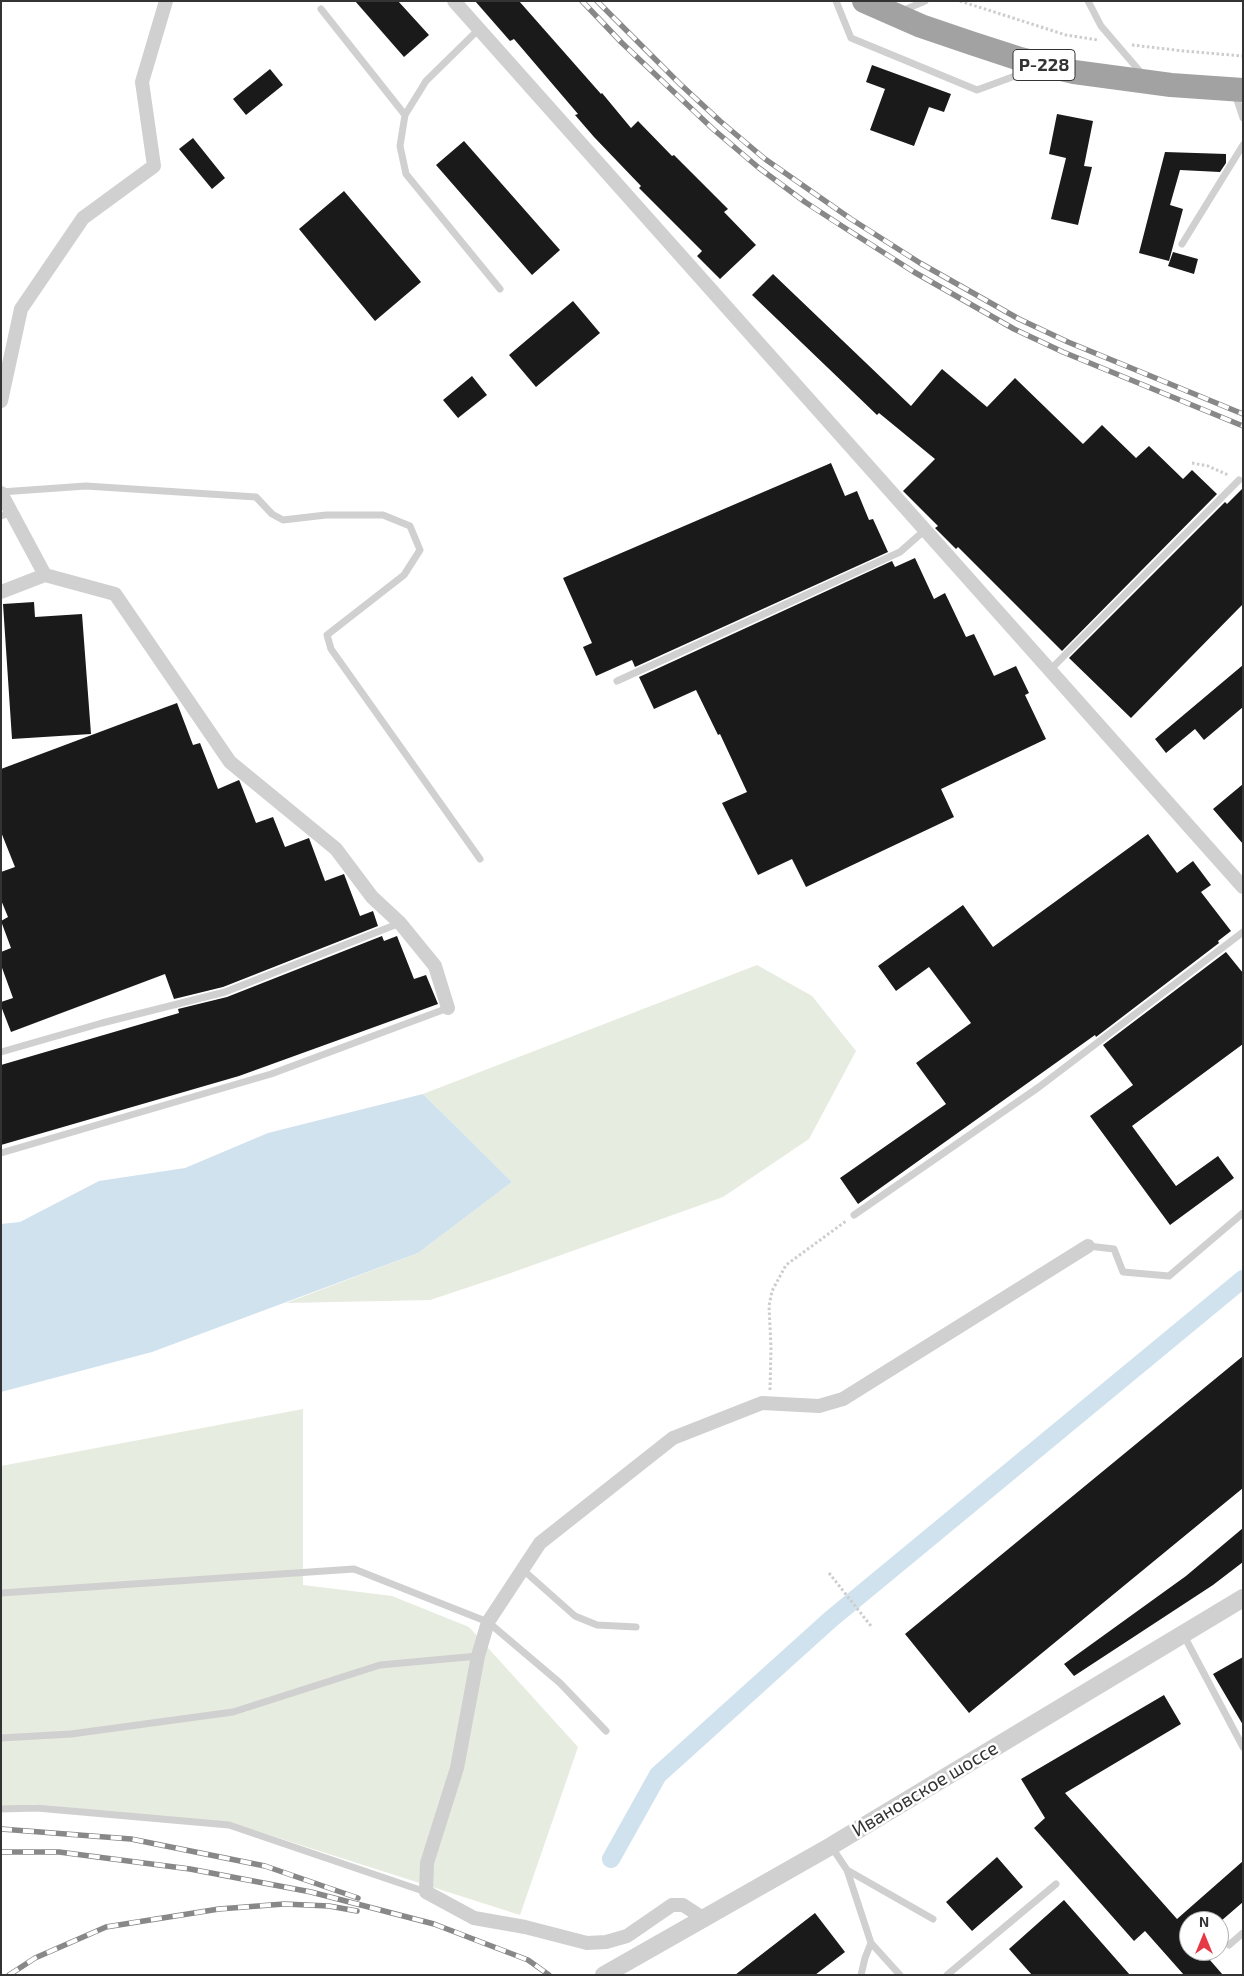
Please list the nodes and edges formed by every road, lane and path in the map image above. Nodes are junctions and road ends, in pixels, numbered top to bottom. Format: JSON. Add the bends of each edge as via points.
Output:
{"nodes":[{"id":1,"x":166,"y":1,"type":"edge"},
{"id":2,"x":454,"y":1,"type":"edge"},
{"id":3,"x":836,"y":1,"type":"edge"},
{"id":4,"x":864,"y":1,"type":"edge"},
{"id":5,"x":925,"y":1,"type":"edge"},
{"id":6,"x":1088,"y":1,"type":"edge"},
{"id":7,"x":321,"y":9,"type":"dead end"},
{"id":8,"x":893,"y":14,"type":"junction"},
{"id":9,"x":479,"y":28,"type":"junction"},
{"id":10,"x":1046,"y":65,"type":"junction"},
{"id":11,"x":1150,"y":83,"type":"junction"},
{"id":12,"x":1238,"y":89,"type":"edge"},
{"id":13,"x":405,"y":114,"type":"junction"},
{"id":14,"x":1243,"y":118,"type":"edge"},
{"id":15,"x":1243,"y":145,"type":"edge"},
{"id":16,"x":1182,"y":244,"type":"dead end"},
{"id":17,"x":500,"y":289,"type":"dead end"},
{"id":18,"x":1,"y":401,"type":"edge"},
{"id":19,"x":1192,"y":463,"type":"dead end"},
{"id":20,"x":1239,"y":480,"type":"joint"},
{"id":21,"x":1,"y":492,"type":"edge"},
{"id":22,"x":6,"y":514,"type":"edge"},
{"id":23,"x":925,"y":530,"type":"junction"},
{"id":24,"x":45,"y":575,"type":"junction"},
{"id":25,"x":1,"y":592,"type":"edge"},
{"id":26,"x":1050,"y":670,"type":"junction"},
{"id":27,"x":617,"y":681,"type":"dead end"},
{"id":28,"x":480,"y":859,"type":"dead end"},
{"id":29,"x":1243,"y":887,"type":"edge"},
{"id":30,"x":400,"y":923,"type":"junction"},
{"id":31,"x":1243,"y":932,"type":"edge"},
{"id":32,"x":448,"y":1008,"type":"joint"},
{"id":33,"x":1,"y":1052,"type":"edge"},
{"id":34,"x":1,"y":1153,"type":"edge"},
{"id":35,"x":1243,"y":1213,"type":"edge"},
{"id":36,"x":854,"y":1215,"type":"joint"},
{"id":37,"x":1088,"y":1246,"type":"joint"},
{"id":38,"x":769,"y":1404,"type":"junction"},
{"id":39,"x":522,"y":1569,"type":"junction"},
{"id":40,"x":829,"y":1573,"type":"dead end"},
{"id":41,"x":1,"y":1593,"type":"edge"},
{"id":42,"x":1243,"y":1598,"type":"edge"},
{"id":43,"x":488,"y":1622,"type":"junction"},
{"id":44,"x":871,"y":1626,"type":"dead end"},
{"id":45,"x":636,"y":1627,"type":"dead end"},
{"id":46,"x":1183,"y":1634,"type":"junction"},
{"id":47,"x":478,"y":1656,"type":"junction"},
{"id":48,"x":606,"y":1731,"type":"dead end"},
{"id":49,"x":1,"y":1738,"type":"edge"},
{"id":50,"x":1243,"y":1747,"type":"edge"},
{"id":51,"x":1,"y":1809,"type":"edge"},
{"id":52,"x":831,"y":1846,"type":"junction"},
{"id":53,"x":847,"y":1870,"type":"junction"},
{"id":54,"x":1056,"y":1884,"type":"dead end"},
{"id":55,"x":426,"y":1892,"type":"junction"},
{"id":56,"x":703,"y":1918,"type":"junction"},
{"id":57,"x":932,"y":1919,"type":"dead end"},
{"id":58,"x":1243,"y":1933,"type":"edge"},
{"id":59,"x":871,"y":1943,"type":"junction"},
{"id":60,"x":1230,"y":1946,"type":"dead end"},
{"id":61,"x":604,"y":1975,"type":"edge"},
{"id":62,"x":861,"y":1975,"type":"edge"},
{"id":63,"x":900,"y":1975,"type":"edge"},
{"id":64,"x":947,"y":1975,"type":"edge"}],
"edges":[{"from":1,"to":18,"type":"street","via":[[142,82],[154,166],[83,218],[21,309]]},
{"from":2,"to":9,"type":"street"},
{"from":3,"to":10,"type":"lane","via":[[851,38],[977,90]]},
{"from":4,"to":8,"type":"highway","number":"Р-228"},
{"from":5,"to":8,"type":"lane"},
{"from":6,"to":11,"type":"lane","via":[[1101,26]]},
{"from":7,"to":13,"type":"lane"},
{"from":8,"to":10,"type":"highway","number":"Р-228","via":[[971,44]]},
{"from":9,"to":13,"type":"lane","via":[[426,80]]},
{"from":9,"to":23,"type":"street"},
{"from":10,"to":11,"type":"highway","number":"Р-228"},
{"from":11,"to":12,"type":"highway","number":"Р-228"},
{"from":12,"to":14,"type":"lane"},
{"from":13,"to":17,"type":"lane","via":[[400,146],[406,174]]},
{"from":15,"to":16,"type":"lane"},
{"from":19,"to":20,"type":"path","via":[[1208,466]]},
{"from":20,"to":26,"type":"lane"},
{"from":21,"to":22,"type":"street"},
{"from":21,"to":28,"type":"lane","via":[[86,486],[256,497],[272,514],[283,520],[326,515],[383,515],[410,526],[420,550],[404,575],[327,635],[331,649]]},
{"from":22,"to":24,"type":"street"},
{"from":23,"to":26,"type":"street"},
{"from":23,"to":27,"type":"lane","via":[[900,552]]},
{"from":24,"to":25,"type":"street"},
{"from":24,"to":30,"type":"street","via":[[115,594],[230,762],[336,849],[372,897]]},
{"from":26,"to":29,"type":"street"},
{"from":30,"to":32,"type":"street","via":[[434,966]]},
{"from":30,"to":33,"type":"lane","via":[[225,992]]},
{"from":31,"to":36,"type":"lane","via":[[1039,1087]]},
{"from":32,"to":34,"type":"lane","via":[[271,1074]]},
{"from":35,"to":37,"type":"lane","via":[[1169,1276],[1123,1272],[1114,1249]]},
{"from":36,"to":38,"type":"path","via":[[786,1265],[772,1291],[769,1306]]},
{"from":37,"to":38,"type":"street","via":[[843,1399],[818,1406]]},
{"from":38,"to":39,"type":"street","via":[[762,1403],[673,1438],[540,1543]]},
{"from":39,"to":43,"type":"street"},
{"from":39,"to":45,"type":"lane","via":[[575,1616],[597,1625]]},
{"from":40,"to":44,"type":"path"},
{"from":41,"to":43,"type":"lane","via":[[354,1568]]},
{"from":42,"to":46,"type":"street","name":"Ивановское шоссе"},
{"from":43,"to":47,"type":"street"},
{"from":43,"to":48,"type":"lane","via":[[560,1683]]},
{"from":46,"to":50,"type":"lane"},
{"from":46,"to":52,"type":"street","name":"Ивановское шоссе"},
{"from":47,"to":49,"type":"lane","via":[[380,1665],[233,1712],[71,1734]]},
{"from":47,"to":55,"type":"street","via":[[457,1768],[427,1863]]},
{"from":51,"to":55,"type":"lane","via":[[37,1808],[229,1825]]},
{"from":52,"to":53,"type":"lane"},
{"from":52,"to":56,"type":"street","name":"Ивановское шоссе"},
{"from":53,"to":57,"type":"lane"},
{"from":53,"to":59,"type":"lane"},
{"from":54,"to":64,"type":"lane"},
{"from":55,"to":56,"type":"street","via":[[474,1918],[587,1943],[627,1936],[672,1905],[683,1905]]},
{"from":56,"to":61,"type":"street","name":"Ивановское шоссе","via":[[630,1964]]},
{"from":58,"to":60,"type":"lane"},
{"from":59,"to":62,"type":"lane"},
{"from":59,"to":63,"type":"lane"}]}
